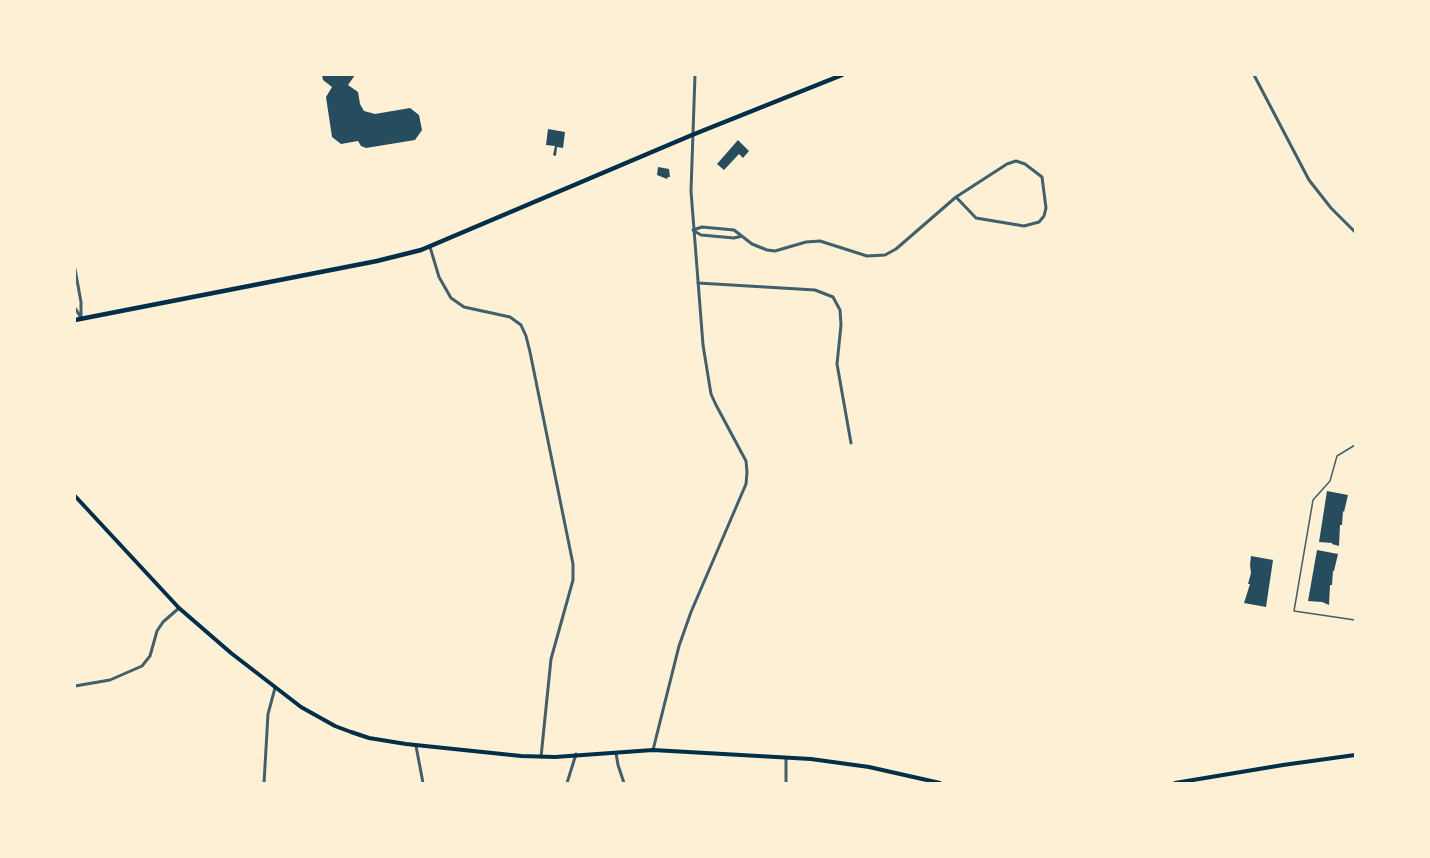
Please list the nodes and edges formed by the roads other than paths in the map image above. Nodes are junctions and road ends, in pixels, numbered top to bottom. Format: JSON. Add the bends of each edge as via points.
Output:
{"nodes":[{"id":1,"x":695,"y":75,"type":"edge"},
{"id":2,"x":842,"y":75,"type":"edge"},
{"id":3,"x":1254,"y":75,"type":"edge"},
{"id":4,"x":692,"y":135,"type":"junction"},
{"id":5,"x":956,"y":197,"type":"junction"},
{"id":6,"x":693,"y":230,"type":"junction"},
{"id":7,"x":1355,"y":231,"type":"edge"},
{"id":8,"x":742,"y":236,"type":"junction"},
{"id":9,"x":430,"y":247,"type":"junction"},
{"id":10,"x":75,"y":269,"type":"edge"},
{"id":11,"x":698,"y":283,"type":"junction"},
{"id":12,"x":75,"y":308,"type":"edge"},
{"id":13,"x":81,"y":319,"type":"junction"},
{"id":14,"x":75,"y":320,"type":"edge"},
{"id":15,"x":851,"y":443,"type":"dead end"},
{"id":16,"x":1355,"y":445,"type":"edge"},
{"id":17,"x":75,"y":496,"type":"edge"},
{"id":18,"x":179,"y":608,"type":"junction"},
{"id":19,"x":1355,"y":620,"type":"edge"},
{"id":20,"x":75,"y":686,"type":"edge"},
{"id":21,"x":275,"y":688,"type":"junction"},
{"id":22,"x":416,"y":746,"type":"junction"},
{"id":23,"x":653,"y":750,"type":"junction"},
{"id":24,"x":616,"y":751,"type":"junction"},
{"id":25,"x":576,"y":754,"type":"junction"},
{"id":26,"x":1355,"y":755,"type":"edge"},
{"id":27,"x":542,"y":757,"type":"junction"},
{"id":28,"x":786,"y":757,"type":"junction"},
{"id":29,"x":264,"y":783,"type":"edge"},
{"id":30,"x":423,"y":783,"type":"edge"},
{"id":31,"x":567,"y":783,"type":"edge"},
{"id":32,"x":624,"y":783,"type":"edge"},
{"id":33,"x":786,"y":783,"type":"edge"},
{"id":34,"x":940,"y":783,"type":"edge"},
{"id":35,"x":1175,"y":783,"type":"edge"}],
"edges":[{"from":1,"to":4,"type":"street"},
{"from":2,"to":4,"type":"main road"},
{"from":3,"to":7,"type":"street","via":[[1309,180]]},
{"from":4,"to":6,"type":"street"},
{"from":4,"to":9,"type":"main road"},
{"from":5,"to":5,"type":"street","via":[[973,216],[984,220],[1028,226],[1039,222],[1046,212],[1044,180],[1021,162],[1006,164]]},
{"from":5,"to":8,"type":"street","via":[[896,249],[881,256],[867,256],[820,241],[767,250]]},
{"from":6,"to":8,"type":"street","via":[[701,235]]},
{"from":6,"to":8,"type":"street","via":[[702,226],[731,229]]},
{"from":6,"to":11,"type":"street"},
{"from":9,"to":13,"type":"main road","via":[[377,261]]},
{"from":9,"to":27,"type":"street","via":[[439,277],[451,298],[464,307],[510,317],[521,325],[530,352],[573,564],[573,580],[551,659]]},
{"from":10,"to":13,"type":"street"},
{"from":11,"to":15,"type":"street","via":[[815,291],[833,297],[840,310],[837,364]]},
{"from":11,"to":23,"type":"street","via":[[711,394],[746,461],[746,484],[679,646]]},
{"from":12,"to":13,"type":"street"},
{"from":13,"to":14,"type":"main road"},
{"from":16,"to":19,"type":"lane","via":[[1336,456],[1330,481],[1313,500],[1294,611]]},
{"from":17,"to":18,"type":"main road"},
{"from":18,"to":20,"type":"street","via":[[157,631],[150,656],[142,666],[110,680]]},
{"from":18,"to":21,"type":"main road"},
{"from":21,"to":22,"type":"main road","via":[[334,726],[369,738]]},
{"from":21,"to":29,"type":"street","via":[[268,714]]},
{"from":22,"to":27,"type":"main road"},
{"from":22,"to":30,"type":"street"},
{"from":23,"to":24,"type":"main road"},
{"from":23,"to":28,"type":"main road"},
{"from":24,"to":25,"type":"main road"},
{"from":24,"to":32,"type":"street"},
{"from":25,"to":27,"type":"main road"},
{"from":25,"to":31,"type":"street"},
{"from":26,"to":35,"type":"main road"},
{"from":28,"to":33,"type":"street"},
{"from":28,"to":34,"type":"main road","via":[[848,763]]}]}
